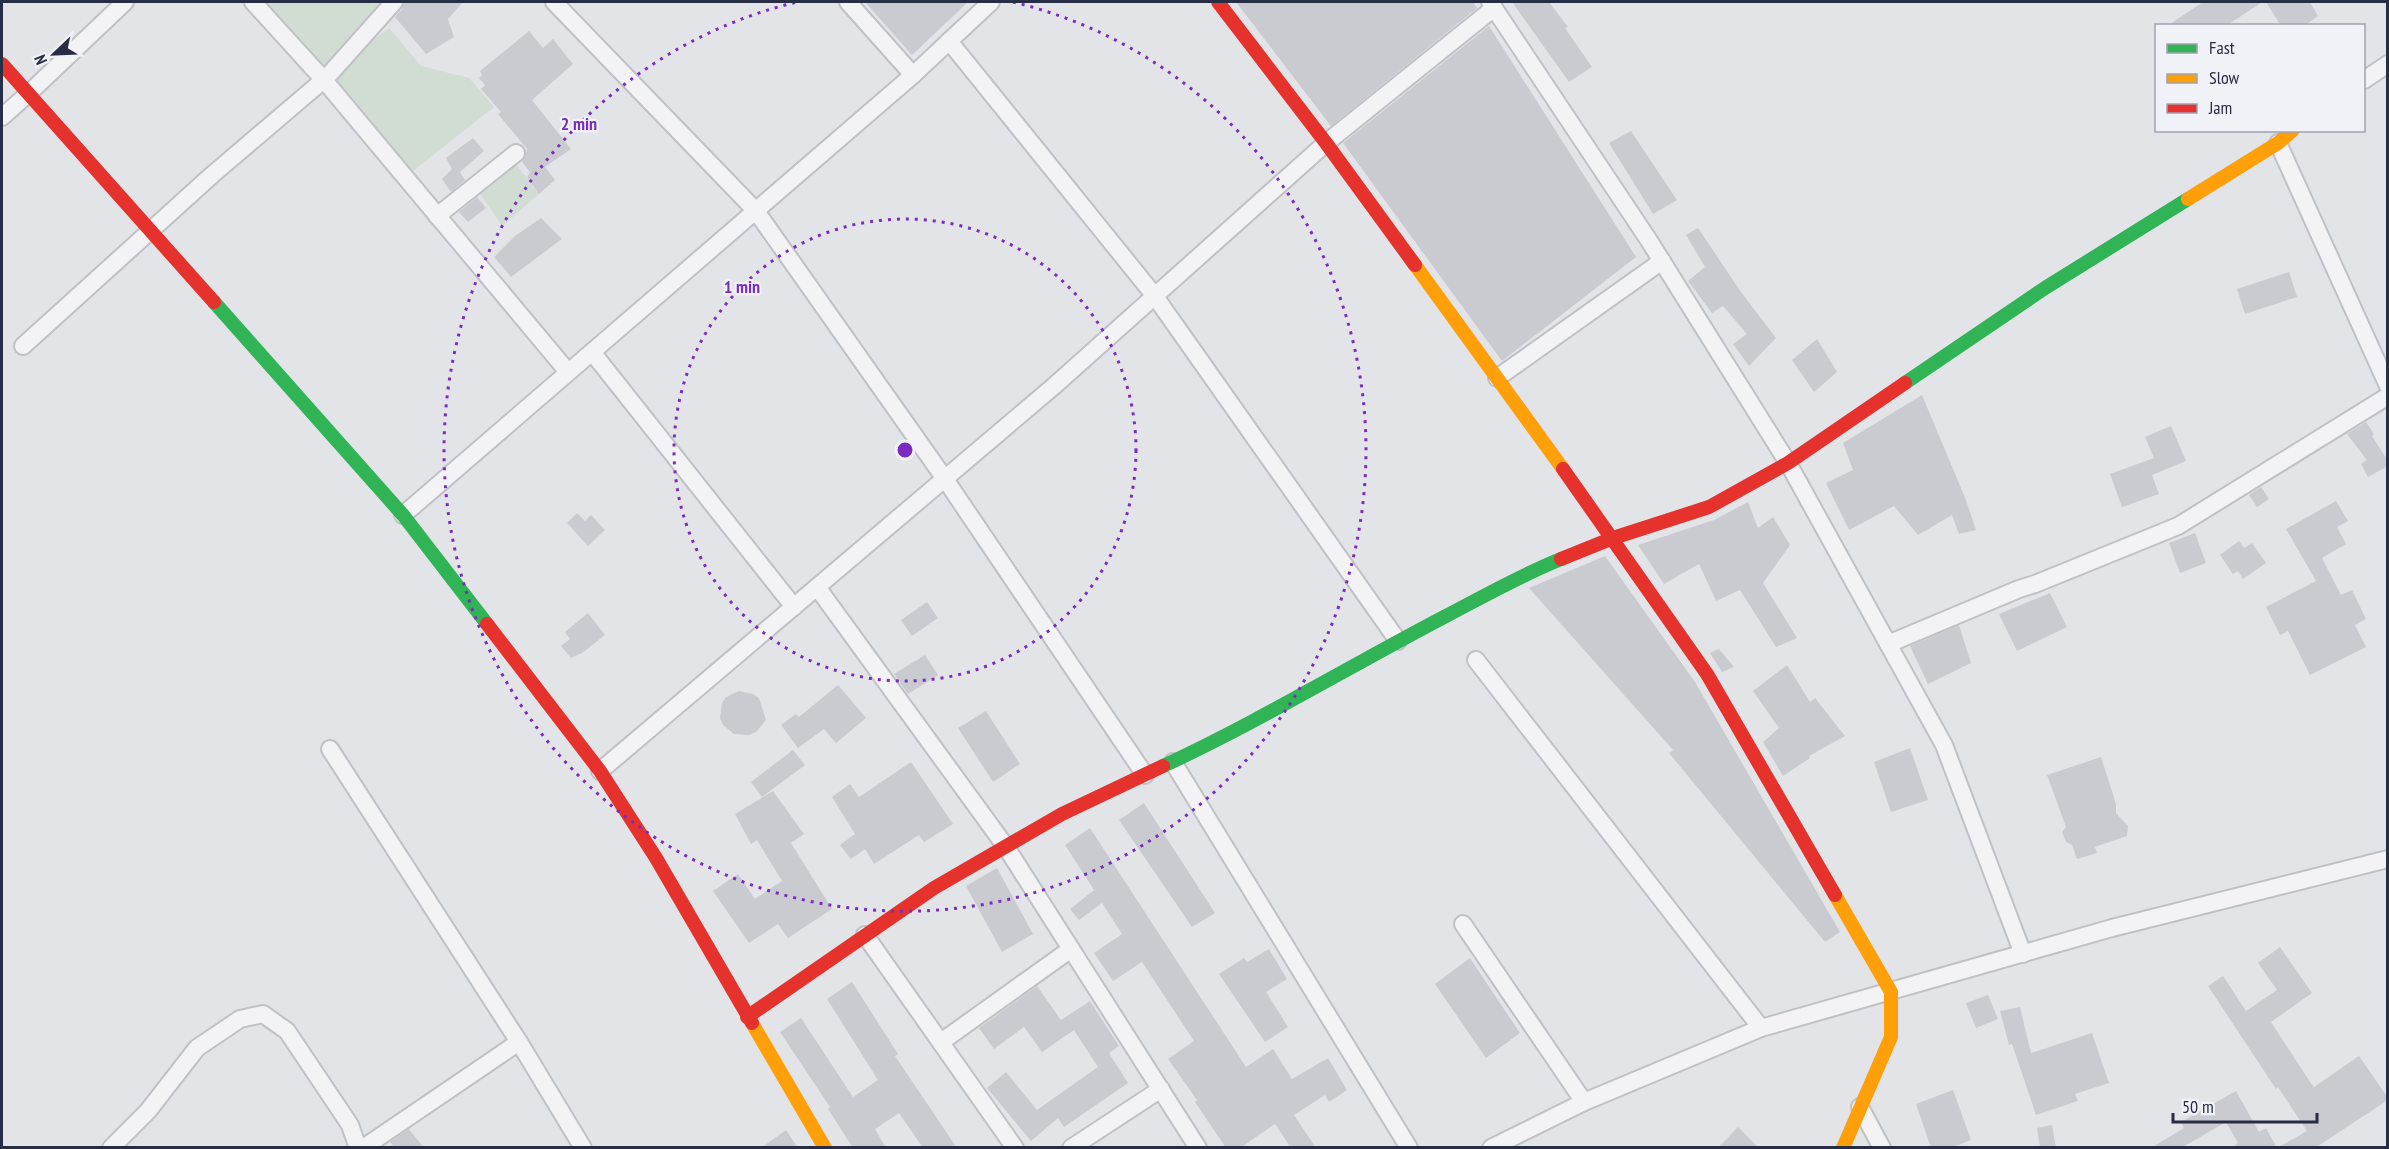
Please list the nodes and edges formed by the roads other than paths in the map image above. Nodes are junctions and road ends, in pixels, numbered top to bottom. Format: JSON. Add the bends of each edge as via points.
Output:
{"nodes":[{"id":1,"x":125,"y":2,"type":"edge"},
{"id":2,"x":253,"y":2,"type":"edge"},
{"id":3,"x":394,"y":2,"type":"edge"},
{"id":4,"x":554,"y":2,"type":"edge"},
{"id":5,"x":849,"y":2,"type":"edge"},
{"id":6,"x":991,"y":2,"type":"edge"},
{"id":7,"x":1218,"y":2,"type":"edge"},
{"id":8,"x":1492,"y":5,"type":"edge"},
{"id":9,"x":949,"y":41,"type":"junction"},
{"id":10,"x":2,"y":64,"type":"edge"},
{"id":11,"x":2388,"y":64,"type":"edge"},
{"id":12,"x":913,"y":75,"type":"junction"},
{"id":13,"x":2365,"y":79,"type":"edge"},
{"id":14,"x":324,"y":80,"type":"junction"},
{"id":15,"x":28,"y":94,"type":"junction"},
{"id":16,"x":2,"y":117,"type":"edge"},
{"id":17,"x":2291,"y":132,"type":"edge"},
{"id":18,"x":1326,"y":143,"type":"junction"},
{"id":19,"x":2278,"y":143,"type":"junction"},
{"id":20,"x":516,"y":153,"type":"dead end"},
{"id":21,"x":756,"y":211,"type":"junction"},
{"id":22,"x":437,"y":216,"type":"junction"},
{"id":23,"x":150,"y":232,"type":"junction"},
{"id":24,"x":1662,"y":261,"type":"junction"},
{"id":25,"x":1154,"y":296,"type":"junction"},
{"id":26,"x":23,"y":346,"type":"dead end"},
{"id":27,"x":592,"y":352,"type":"junction"},
{"id":28,"x":568,"y":372,"type":"junction"},
{"id":29,"x":1497,"y":378,"type":"junction"},
{"id":30,"x":2388,"y":386,"type":"edge"},
{"id":31,"x":2388,"y":396,"type":"edge"},
{"id":32,"x":1788,"y":463,"type":"junction"},
{"id":33,"x":945,"y":479,"type":"junction"},
{"id":34,"x":403,"y":515,"type":"junction"},
{"id":35,"x":1613,"y":538,"type":"junction"},
{"id":36,"x":817,"y":586,"type":"junction"},
{"id":37,"x":794,"y":607,"type":"junction"},
{"id":38,"x":1398,"y":641,"type":"junction"},
{"id":39,"x":1888,"y":644,"type":"junction"},
{"id":40,"x":1476,"y":660,"type":"dead end"},
{"id":41,"x":330,"y":749,"type":"dead end"},
{"id":42,"x":1173,"y":762,"type":"junction"},
{"id":43,"x":600,"y":771,"type":"junction"},
{"id":44,"x":1145,"y":775,"type":"junction"},
{"id":45,"x":1006,"y":846,"type":"junction"},
{"id":46,"x":2388,"y":859,"type":"edge"},
{"id":47,"x":1463,"y":924,"type":"dead end"},
{"id":48,"x":865,"y":935,"type":"junction"},
{"id":49,"x":1071,"y":949,"type":"junction"},
{"id":50,"x":2023,"y":954,"type":"junction"},
{"id":51,"x":1891,"y":992,"type":"junction"},
{"id":52,"x":747,"y":1017,"type":"junction"},
{"id":53,"x":1761,"y":1028,"type":"junction"},
{"id":54,"x":519,"y":1042,"type":"junction"},
{"id":55,"x":941,"y":1042,"type":"junction"},
{"id":56,"x":1161,"y":1089,"type":"junction"},
{"id":57,"x":1584,"y":1102,"type":"junction"},
{"id":58,"x":1860,"y":1107,"type":"junction"},
{"id":59,"x":111,"y":1148,"type":"edge"},
{"id":60,"x":358,"y":1148,"type":"edge"},
{"id":61,"x":363,"y":1148,"type":"edge"},
{"id":62,"x":584,"y":1148,"type":"edge"},
{"id":63,"x":825,"y":1148,"type":"edge"},
{"id":64,"x":1016,"y":1148,"type":"edge"},
{"id":65,"x":1071,"y":1148,"type":"edge"},
{"id":66,"x":1198,"y":1148,"type":"edge"},
{"id":67,"x":1409,"y":1148,"type":"edge"},
{"id":68,"x":1491,"y":1148,"type":"edge"},
{"id":69,"x":1843,"y":1148,"type":"edge"},
{"id":70,"x":1882,"y":1148,"type":"edge"}],
"edges":[{"from":1,"to":15,"type":"street"},
{"from":2,"to":14,"type":"street"},
{"from":3,"to":14,"type":"street"},
{"from":4,"to":21,"type":"street"},
{"from":5,"to":12,"type":"street"},
{"from":6,"to":9,"type":"street"},
{"from":7,"to":18,"type":"street"},
{"from":8,"to":18,"type":"street"},
{"from":8,"to":24,"type":"street"},
{"from":9,"to":12,"type":"street"},
{"from":9,"to":25,"type":"street"},
{"from":10,"to":15,"type":"street"},
{"from":11,"to":13,"type":"street"},
{"from":12,"to":21,"type":"street"},
{"from":14,"to":22,"type":"street"},
{"from":14,"to":23,"type":"street"},
{"from":15,"to":16,"type":"street"},
{"from":15,"to":23,"type":"street"},
{"from":17,"to":19,"type":"street"},
{"from":18,"to":25,"type":"street"},
{"from":18,"to":29,"type":"street"},
{"from":19,"to":30,"type":"street"},
{"from":19,"to":32,"type":"street","via":[[2045,288]]},
{"from":20,"to":22,"type":"street"},
{"from":21,"to":27,"type":"street"},
{"from":21,"to":33,"type":"street"},
{"from":22,"to":28,"type":"street"},
{"from":23,"to":26,"type":"street"},
{"from":23,"to":34,"type":"street"},
{"from":24,"to":29,"type":"street"},
{"from":24,"to":32,"type":"street"},
{"from":25,"to":33,"type":"street"},
{"from":25,"to":38,"type":"street"},
{"from":27,"to":28,"type":"street"},
{"from":27,"to":37,"type":"street"},
{"from":28,"to":34,"type":"street"},
{"from":29,"to":35,"type":"street"},
{"from":31,"to":39,"type":"street","via":[[2178,526]]},
{"from":32,"to":35,"type":"street","via":[[1709,507]]},
{"from":32,"to":39,"type":"street"},
{"from":33,"to":36,"type":"street"},
{"from":33,"to":44,"type":"street"},
{"from":34,"to":43,"type":"street"},
{"from":35,"to":38,"type":"street","via":[[1533,570]]},
{"from":35,"to":51,"type":"street","via":[[1707,674]]},
{"from":36,"to":37,"type":"street"},
{"from":36,"to":45,"type":"street"},
{"from":37,"to":43,"type":"street"},
{"from":38,"to":42,"type":"street"},
{"from":39,"to":50,"type":"street","via":[[1944,745]]},
{"from":40,"to":53,"type":"street"},
{"from":41,"to":54,"type":"street"},
{"from":42,"to":44,"type":"street"},
{"from":42,"to":67,"type":"street"},
{"from":43,"to":52,"type":"street","via":[[656,858]]},
{"from":44,"to":45,"type":"street","via":[[1062,814]]},
{"from":45,"to":48,"type":"street"},
{"from":45,"to":49,"type":"street"},
{"from":46,"to":50,"type":"street"},
{"from":47,"to":57,"type":"street"},
{"from":48,"to":52,"type":"street"},
{"from":48,"to":55,"type":"street"},
{"from":49,"to":55,"type":"street"},
{"from":49,"to":56,"type":"street"},
{"from":50,"to":51,"type":"street"},
{"from":51,"to":53,"type":"street"},
{"from":51,"to":58,"type":"street","via":[[1892,1037]]},
{"from":52,"to":63,"type":"street"},
{"from":53,"to":57,"type":"street"},
{"from":54,"to":61,"type":"street"},
{"from":54,"to":62,"type":"street"},
{"from":55,"to":64,"type":"street"},
{"from":56,"to":65,"type":"street"},
{"from":56,"to":66,"type":"street"},
{"from":57,"to":68,"type":"street"},
{"from":58,"to":69,"type":"street"},
{"from":58,"to":70,"type":"street"},
{"from":59,"to":60,"type":"street","via":[[148,1111],[197,1048],[240,1019],[263,1014],[287,1031],[350,1125]]}]}
